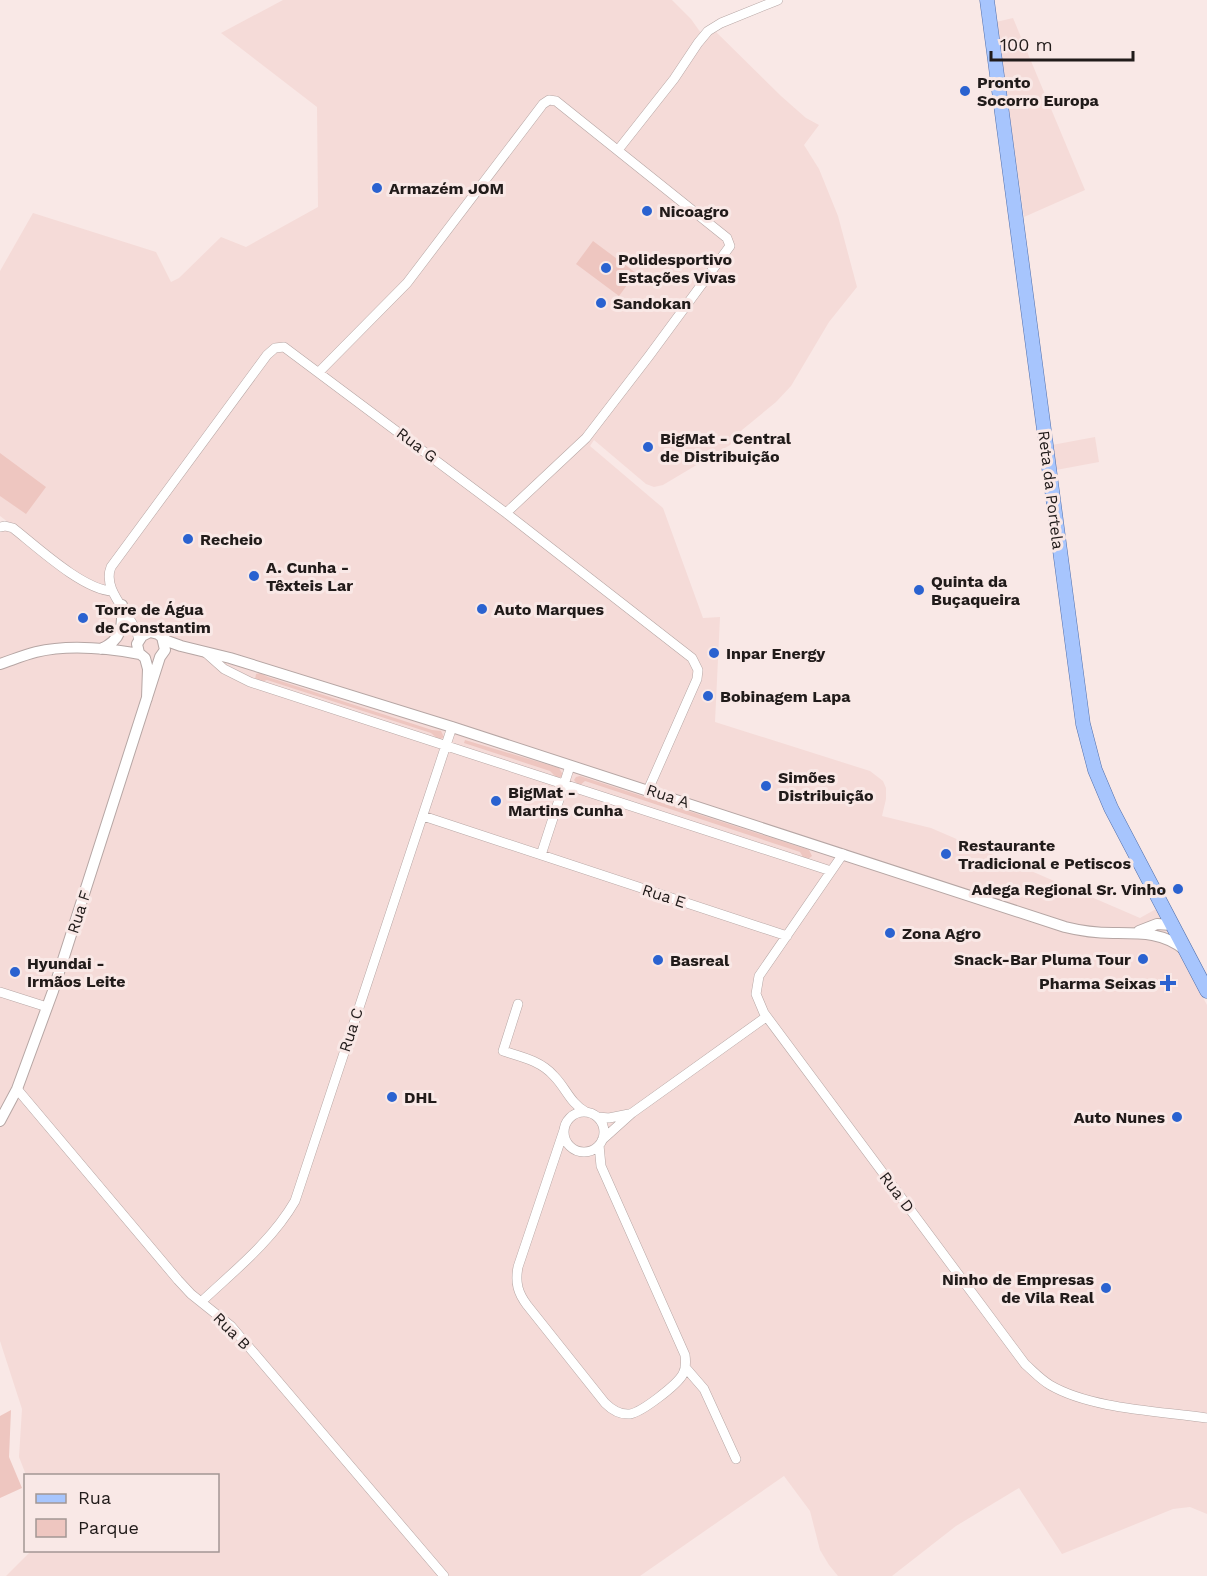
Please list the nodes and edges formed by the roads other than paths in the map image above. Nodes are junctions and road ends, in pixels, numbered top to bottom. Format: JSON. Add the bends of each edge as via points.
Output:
{"nodes":[{"id":1,"x":778,"y":0,"type":"edge"},
{"id":2,"x":987,"y":0,"type":"edge"},
{"id":3,"x":618,"y":150,"type":"junction"},
{"id":4,"x":319,"y":372,"type":"junction"},
{"id":5,"x":506,"y":513,"type":"junction"},
{"id":6,"x":0,"y":527,"type":"edge"},
{"id":7,"x":112,"y":591,"type":"junction"},
{"id":8,"x":122,"y":605,"type":"junction"},
{"id":9,"x":158,"y":635,"type":"junction"},
{"id":10,"x":138,"y":641,"type":"junction"},
{"id":11,"x":101,"y":649,"type":"junction"},
{"id":12,"x":206,"y":653,"type":"junction"},
{"id":13,"x":162,"y":655,"type":"junction"},
{"id":14,"x":142,"y":656,"type":"junction"},
{"id":15,"x":0,"y":664,"type":"edge"},
{"id":16,"x":147,"y":698,"type":"junction"},
{"id":17,"x":452,"y":727,"type":"junction"},
{"id":18,"x":446,"y":745,"type":"junction"},
{"id":19,"x":570,"y":766,"type":"junction"},
{"id":20,"x":565,"y":783,"type":"junction"},
{"id":21,"x":648,"y":790,"type":"junction"},
{"id":22,"x":423,"y":816,"type":"junction"},
{"id":23,"x":843,"y":854,"type":"junction"},
{"id":24,"x":541,"y":855,"type":"junction"},
{"id":25,"x":831,"y":871,"type":"junction"},
{"id":26,"x":1163,"y":908,"type":"junction"},
{"id":27,"x":1172,"y":925,"type":"junction"},
{"id":28,"x":1150,"y":931,"type":"junction"},
{"id":29,"x":787,"y":936,"type":"junction"},
{"id":30,"x":1187,"y":954,"type":"junction"},
{"id":31,"x":1207,"y":991,"type":"edge"},
{"id":32,"x":0,"y":992,"type":"edge"},
{"id":33,"x":518,"y":1004,"type":"dead end"},
{"id":34,"x":47,"y":1007,"type":"junction"},
{"id":35,"x":766,"y":1017,"type":"junction"},
{"id":36,"x":18,"y":1089,"type":"junction"},
{"id":37,"x":567,"y":1095,"type":"junction"},
{"id":38,"x":586,"y":1112,"type":"junction"},
{"id":39,"x":632,"y":1113,"type":"junction"},
{"id":40,"x":598,"y":1117,"type":"junction"},
{"id":41,"x":569,"y":1119,"type":"junction"},
{"id":42,"x":0,"y":1121,"type":"edge"},
{"id":43,"x":564,"y":1130,"type":"junction"},
{"id":44,"x":601,"y":1142,"type":"junction"},
{"id":45,"x":574,"y":1149,"type":"junction"},
{"id":46,"x":585,"y":1152,"type":"junction"},
{"id":47,"x":555,"y":1157,"type":"junction"},
{"id":48,"x":601,"y":1166,"type":"junction"},
{"id":49,"x":201,"y":1302,"type":"junction"},
{"id":50,"x":685,"y":1367,"type":"junction"},
{"id":51,"x":1207,"y":1418,"type":"edge"},
{"id":52,"x":736,"y":1459,"type":"dead end"},
{"id":53,"x":444,"y":1576,"type":"edge"}],
"edges":[{"from":1,"to":3,"type":"street","via":[[708,31]]},
{"from":2,"to":26,"type":"main road","name":"Reta da Portela","via":[[1083,724],[1104,794]]},
{"from":3,"to":4,"type":"street","via":[[556,102],[546,101],[407,283]]},
{"from":3,"to":5,"type":"street","via":[[727,238],[730,246],[586,438]]},
{"from":4,"to":5,"type":"street","name":"Rua G"},
{"from":4,"to":7,"type":"street","name":"Rua G","via":[[284,347],[272,351],[111,567],[108,579]]},
{"from":5,"to":21,"type":"street","name":"Rua G","via":[[695,662],[697,679]]},
{"from":6,"to":7,"type":"street","via":[[13,528],[84,581]]},
{"from":7,"to":8,"type":"street"},
{"from":8,"to":9,"type":"street","via":[[140,625]]},
{"from":8,"to":10,"type":"street"},
{"from":8,"to":11,"type":"street","via":[[121,632]]},
{"from":9,"to":10,"type":"street","via":[[145,633]]},
{"from":9,"to":12,"type":"street"},
{"from":9,"to":13,"type":"street","via":[[165,645]]},
{"from":10,"to":11,"type":"street"},
{"from":10,"to":14,"type":"street"},
{"from":11,"to":14,"type":"street"},
{"from":11,"to":15,"type":"street","via":[[44,650]]},
{"from":12,"to":13,"type":"street","via":[[181,651]]},
{"from":12,"to":17,"type":"street","name":"Rua A"},
{"from":12,"to":18,"type":"street","via":[[224,669],[250,682]]},
{"from":13,"to":14,"type":"street","via":[[153,660]]},
{"from":13,"to":16,"type":"street","name":"Rua F"},
{"from":14,"to":16,"type":"street","via":[[149,677]]},
{"from":16,"to":34,"type":"street","name":"Rua F"},
{"from":17,"to":18,"type":"street","name":"Rua C"},
{"from":17,"to":19,"type":"street","name":"Rua A"},
{"from":18,"to":20,"type":"street"},
{"from":18,"to":22,"type":"street","name":"Rua C"},
{"from":19,"to":20,"type":"street"},
{"from":19,"to":21,"type":"street","name":"Rua A"},
{"from":20,"to":24,"type":"street"},
{"from":20,"to":25,"type":"street"},
{"from":21,"to":23,"type":"street","name":"Rua A"},
{"from":22,"to":24,"type":"street","name":"Rua E"},
{"from":22,"to":49,"type":"street","name":"Rua C","via":[[295,1201],[268,1238]]},
{"from":23,"to":25,"type":"street","name":"Rua D"},
{"from":23,"to":28,"type":"street","name":"Rua A","via":[[1065,927],[1105,933]]},
{"from":24,"to":29,"type":"street","name":"Rua E"},
{"from":25,"to":29,"type":"street","name":"Rua D"},
{"from":26,"to":27,"type":"main road","name":"Reta da Portela"},
{"from":26,"to":28,"type":"street"},
{"from":27,"to":28,"type":"street","via":[[1164,933]]},
{"from":27,"to":30,"type":"main road","name":"Reta da Portela"},
{"from":28,"to":30,"type":"street","via":[[1171,940]]},
{"from":29,"to":35,"type":"street","name":"Rua D","via":[[757,982],[757,999]]},
{"from":30,"to":31,"type":"main road","name":"Reta da Portela"},
{"from":32,"to":34,"type":"street"},
{"from":33,"to":37,"type":"street","via":[[503,1051],[545,1068]]},
{"from":34,"to":36,"type":"street","name":"Rua F"},
{"from":35,"to":39,"type":"street"},
{"from":35,"to":51,"type":"street","name":"Rua D","via":[[1037,1376],[1058,1389],[1092,1401]]},
{"from":36,"to":42,"type":"street","name":"Rua F"},
{"from":36,"to":49,"type":"street","name":"Rua B","via":[[178,1280]]},
{"from":37,"to":38,"type":"street"},
{"from":37,"to":41,"type":"street"},
{"from":38,"to":40,"type":"street"},
{"from":38,"to":41,"type":"street"},
{"from":39,"to":40,"type":"street"},
{"from":39,"to":44,"type":"street"},
{"from":40,"to":44,"type":"street","via":[[604,1128]]},
{"from":41,"to":43,"type":"street"},
{"from":43,"to":45,"type":"street"},
{"from":43,"to":47,"type":"street"},
{"from":44,"to":46,"type":"street"},
{"from":44,"to":48,"type":"street"},
{"from":45,"to":46,"type":"street"},
{"from":45,"to":47,"type":"street"},
{"from":46,"to":48,"type":"street"},
{"from":47,"to":50,"type":"street","via":[[517,1272],[516,1285],[522,1297],[601,1399],[616,1412],[629,1414],[640,1410],[679,1380]]},
{"from":48,"to":50,"type":"street","via":[[682,1344]]},
{"from":49,"to":53,"type":"street","name":"Rua B","via":[[231,1326]]},
{"from":50,"to":52,"type":"street","via":[[704,1389]]}]}
